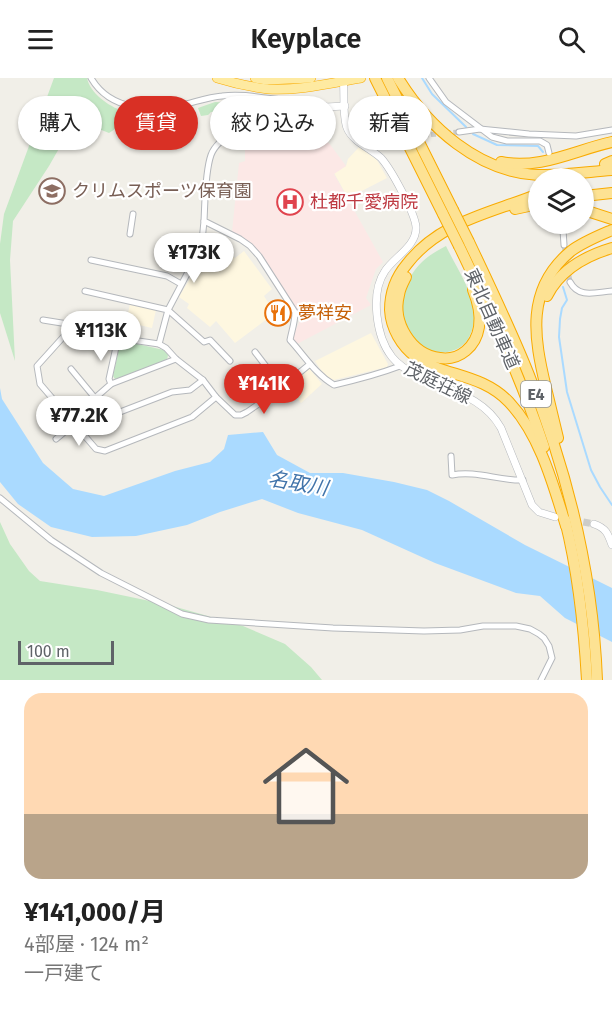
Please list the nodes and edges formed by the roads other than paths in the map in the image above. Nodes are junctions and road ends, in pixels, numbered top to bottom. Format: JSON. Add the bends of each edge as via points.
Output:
{"nodes":[{"id":1,"x":92,"y":78,"type":"edge"},
{"id":2,"x":217,"y":78,"type":"edge"},
{"id":3,"x":255,"y":78,"type":"edge"},
{"id":4,"x":311,"y":78,"type":"edge"},
{"id":5,"x":361,"y":78,"type":"edge"},
{"id":6,"x":429,"y":78,"type":"edge"},
{"id":7,"x":344,"y":79,"type":"edge"},
{"id":8,"x":389,"y":82,"type":"edge"},
{"id":9,"x":220,"y":96,"type":"edge"},
{"id":10,"x":243,"y":96,"type":"edge"},
{"id":11,"x":210,"y":98,"type":"edge"},
{"id":12,"x":336,"y":106,"type":"edge"},
{"id":13,"x":345,"y":106,"type":"junction"},
{"id":14,"x":480,"y":129,"type":"junction"},
{"id":15,"x":348,"y":130,"type":"edge"},
{"id":16,"x":612,"y":130,"type":"edge"},
{"id":17,"x":459,"y":132,"type":"tunnel mouth"},
{"id":18,"x":612,"y":142,"type":"edge"},
{"id":19,"x":462,"y":147,"type":"junction"},
{"id":20,"x":214,"y":150,"type":"edge"},
{"id":21,"x":370,"y":150,"type":"edge"},
{"id":22,"x":549,"y":153,"type":"dead end"},
{"id":23,"x":610,"y":165,"type":"edge"},
{"id":24,"x":612,"y":187,"type":"edge"},
{"id":25,"x":594,"y":189,"type":"edge"},
{"id":26,"x":612,"y":193,"type":"edge"},
{"id":27,"x":594,"y":195,"type":"edge"},
{"id":28,"x":528,"y":199,"type":"edge"},
{"id":29,"x":528,"y":208,"type":"edge"},
{"id":30,"x":594,"y":213,"type":"edge"},
{"id":31,"x":133,"y":214,"type":"dead end"},
{"id":32,"x":445,"y":214,"type":"junction"},
{"id":33,"x":612,"y":219,"type":"edge"},
{"id":34,"x":204,"y":221,"type":"junction"},
{"id":35,"x":612,"y":230,"type":"edge"},
{"id":36,"x":129,"y":234,"type":"dead end"},
{"id":37,"x":563,"y":234,"type":"edge"},
{"id":38,"x":461,"y":245,"type":"junction"},
{"id":39,"x":564,"y":245,"type":"tunnel mouth"},
{"id":40,"x":612,"y":248,"type":"edge"},
{"id":41,"x":91,"y":260,"type":"dead end"},
{"id":42,"x":570,"y":282,"type":"dead end"},
{"id":43,"x":181,"y":285,"type":"junction"},
{"id":44,"x":85,"y":291,"type":"dead end"},
{"id":45,"x":612,"y":291,"type":"edge"},
{"id":46,"x":168,"y":310,"type":"junction"},
{"id":47,"x":43,"y":320,"type":"dead end"},
{"id":48,"x":74,"y":325,"type":"junction"},
{"id":49,"x":118,"y":338,"type":"junction"},
{"id":50,"x":159,"y":344,"type":"junction"},
{"id":51,"x":255,"y":352,"type":"dead end"},
{"id":52,"x":176,"y":359,"type":"junction"},
{"id":53,"x":230,"y":361,"type":"dead end"},
{"id":54,"x":310,"y":364,"type":"junction"},
{"id":55,"x":400,"y":366,"type":"junction"},
{"id":56,"x":70,"y":369,"type":"dead end"},
{"id":57,"x":268,"y":369,"type":"dead end"},
{"id":58,"x":203,"y":380,"type":"junction"},
{"id":59,"x":111,"y":384,"type":"junction"},
{"id":60,"x":546,"y":386,"type":"junction"},
{"id":61,"x":216,"y":397,"type":"junction"},
{"id":62,"x":95,"y":398,"type":"junction"},
{"id":63,"x":74,"y":423,"type":"junction"},
{"id":64,"x":56,"y":440,"type":"dead end"},
{"id":65,"x":451,"y":456,"type":"dead end"},
{"id":66,"x":523,"y":480,"type":"junction"},
{"id":67,"x":0,"y":498,"type":"edge"},
{"id":68,"x":555,"y":517,"type":"dead end"},
{"id":69,"x":594,"y":524,"type":"tunnel mouth"},
{"id":70,"x":566,"y":526,"type":"junction"},
{"id":71,"x":612,"y":545,"type":"edge"},
{"id":72,"x":585,"y":554,"type":"junction"},
{"id":73,"x":541,"y":680,"type":"edge"},
{"id":74,"x":587,"y":680,"type":"edge"},
{"id":75,"x":597,"y":680,"type":"edge"}],
"edges":[{"from":1,"to":11,"type":"street","via":[[107,97],[132,106],[183,105]]},
{"from":2,"to":7,"type":"highway","via":[[270,89]]},
{"from":3,"to":4,"type":"highway"},
{"from":5,"to":7,"type":"highway"},
{"from":6,"to":14,"type":"street","via":[[446,102]]},
{"from":7,"to":13,"type":"street","name":"茂庭荘線"},
{"from":8,"to":19,"type":"highway"},
{"from":8,"to":32,"type":"highway","name":"東北自動車道","number":"E4"},
{"from":8,"to":32,"type":"highway","via":[[406,151]]},
{"from":9,"to":10,"type":"street"},
{"from":12,"to":13,"type":"street"},
{"from":13,"to":15,"type":"street","name":"茂庭荘線"},
{"from":14,"to":16,"type":"street","via":[[576,136]]},
{"from":14,"to":17,"type":"street"},
{"from":14,"to":22,"type":"street","via":[[507,141],[540,141]]},
{"from":18,"to":19,"type":"highway","via":[[525,165],[492,160]]},
{"from":19,"to":23,"type":"highway","via":[[492,165],[525,174],[561,175]]},
{"from":20,"to":34,"type":"street","via":[[209,162]]},
{"from":21,"to":55,"type":"street","name":"茂庭荘線","via":[[390,170],[416,228],[411,243],[383,273],[378,292],[380,332]]},
{"from":24,"to":25,"type":"highway"},
{"from":26,"to":27,"type":"highway"},
{"from":28,"to":70,"type":"highway","via":[[468,219],[432,239],[401,271],[390,305],[394,329],[415,356],[485,384],[519,413],[536,442]]},
{"from":29,"to":38,"type":"highway","via":[[457,230],[425,253],[406,277],[397,302],[399,320],[411,342],[424,353],[440,358],[455,357],[468,350],[479,328],[477,300]]},
{"from":30,"to":33,"type":"highway"},
{"from":31,"to":36,"type":"street"},
{"from":32,"to":38,"type":"highway","name":"東北自動車道","number":"E4","bridge":true},
{"from":32,"to":38,"type":"highway"},
{"from":34,"to":43,"type":"street","via":[[197,255]]},
{"from":34,"to":54,"type":"street","via":[[240,240],[259,256],[295,312],[290,340]]},
{"from":35,"to":60,"type":"highway","via":[[572,251],[544,288],[536,330]]},
{"from":37,"to":39,"type":"street"},
{"from":38,"to":70,"type":"highway","name":"東北自動車道","number":"E4","via":[[532,412]]},
{"from":38,"to":72,"type":"highway","name":"東北自動車道","number":"E4","via":[[517,346],[542,408]]},
{"from":40,"to":60,"type":"highway","via":[[567,270],[545,300],[540,330]]},
{"from":41,"to":43,"type":"street","via":[[167,276]]},
{"from":42,"to":45,"type":"street","via":[[583,294]]},
{"from":43,"to":46,"type":"street"},
{"from":44,"to":46,"type":"street"},
{"from":46,"to":50,"type":"street"},
{"from":46,"to":53,"type":"street","via":[[204,342],[210,340]]},
{"from":47,"to":48,"type":"street"},
{"from":48,"to":49,"type":"street"},
{"from":48,"to":63,"type":"street","via":[[37,366],[40,384]]},
{"from":49,"to":50,"type":"street"},
{"from":49,"to":59,"type":"street"},
{"from":50,"to":52,"type":"street"},
{"from":51,"to":57,"type":"street"},
{"from":52,"to":58,"type":"street"},
{"from":52,"to":59,"type":"street"},
{"from":54,"to":55,"type":"street","via":[[334,385]]},
{"from":54,"to":61,"type":"street","via":[[241,415],[235,415]]},
{"from":55,"to":66,"type":"street","name":"茂庭荘線","via":[[462,393],[488,411],[501,428]]},
{"from":56,"to":62,"type":"street"},
{"from":58,"to":61,"type":"street"},
{"from":58,"to":62,"type":"street","via":[[190,390],[172,392],[107,417]]},
{"from":59,"to":62,"type":"street"},
{"from":60,"to":72,"type":"highway"},
{"from":61,"to":63,"type":"street","via":[[192,417],[105,451],[96,449]]},
{"from":62,"to":63,"type":"street"},
{"from":63,"to":64,"type":"street"},
{"from":65,"to":66,"type":"street","via":[[452,475],[462,472]]},
{"from":66,"to":68,"type":"street","name":"茂庭荘線","via":[[535,509]]},
{"from":67,"to":73,"type":"street","via":[[51,540],[101,573],[182,614],[209,620],[333,628],[424,631],[516,626],[539,634],[549,646],[552,658]]},
{"from":69,"to":71,"type":"street","via":[[606,530]]},
{"from":70,"to":74,"type":"highway","name":"東北自動車道","number":"E4","via":[[579,596]]},
{"from":72,"to":75,"type":"highway","name":"東北自動車道","number":"E4"}]}
